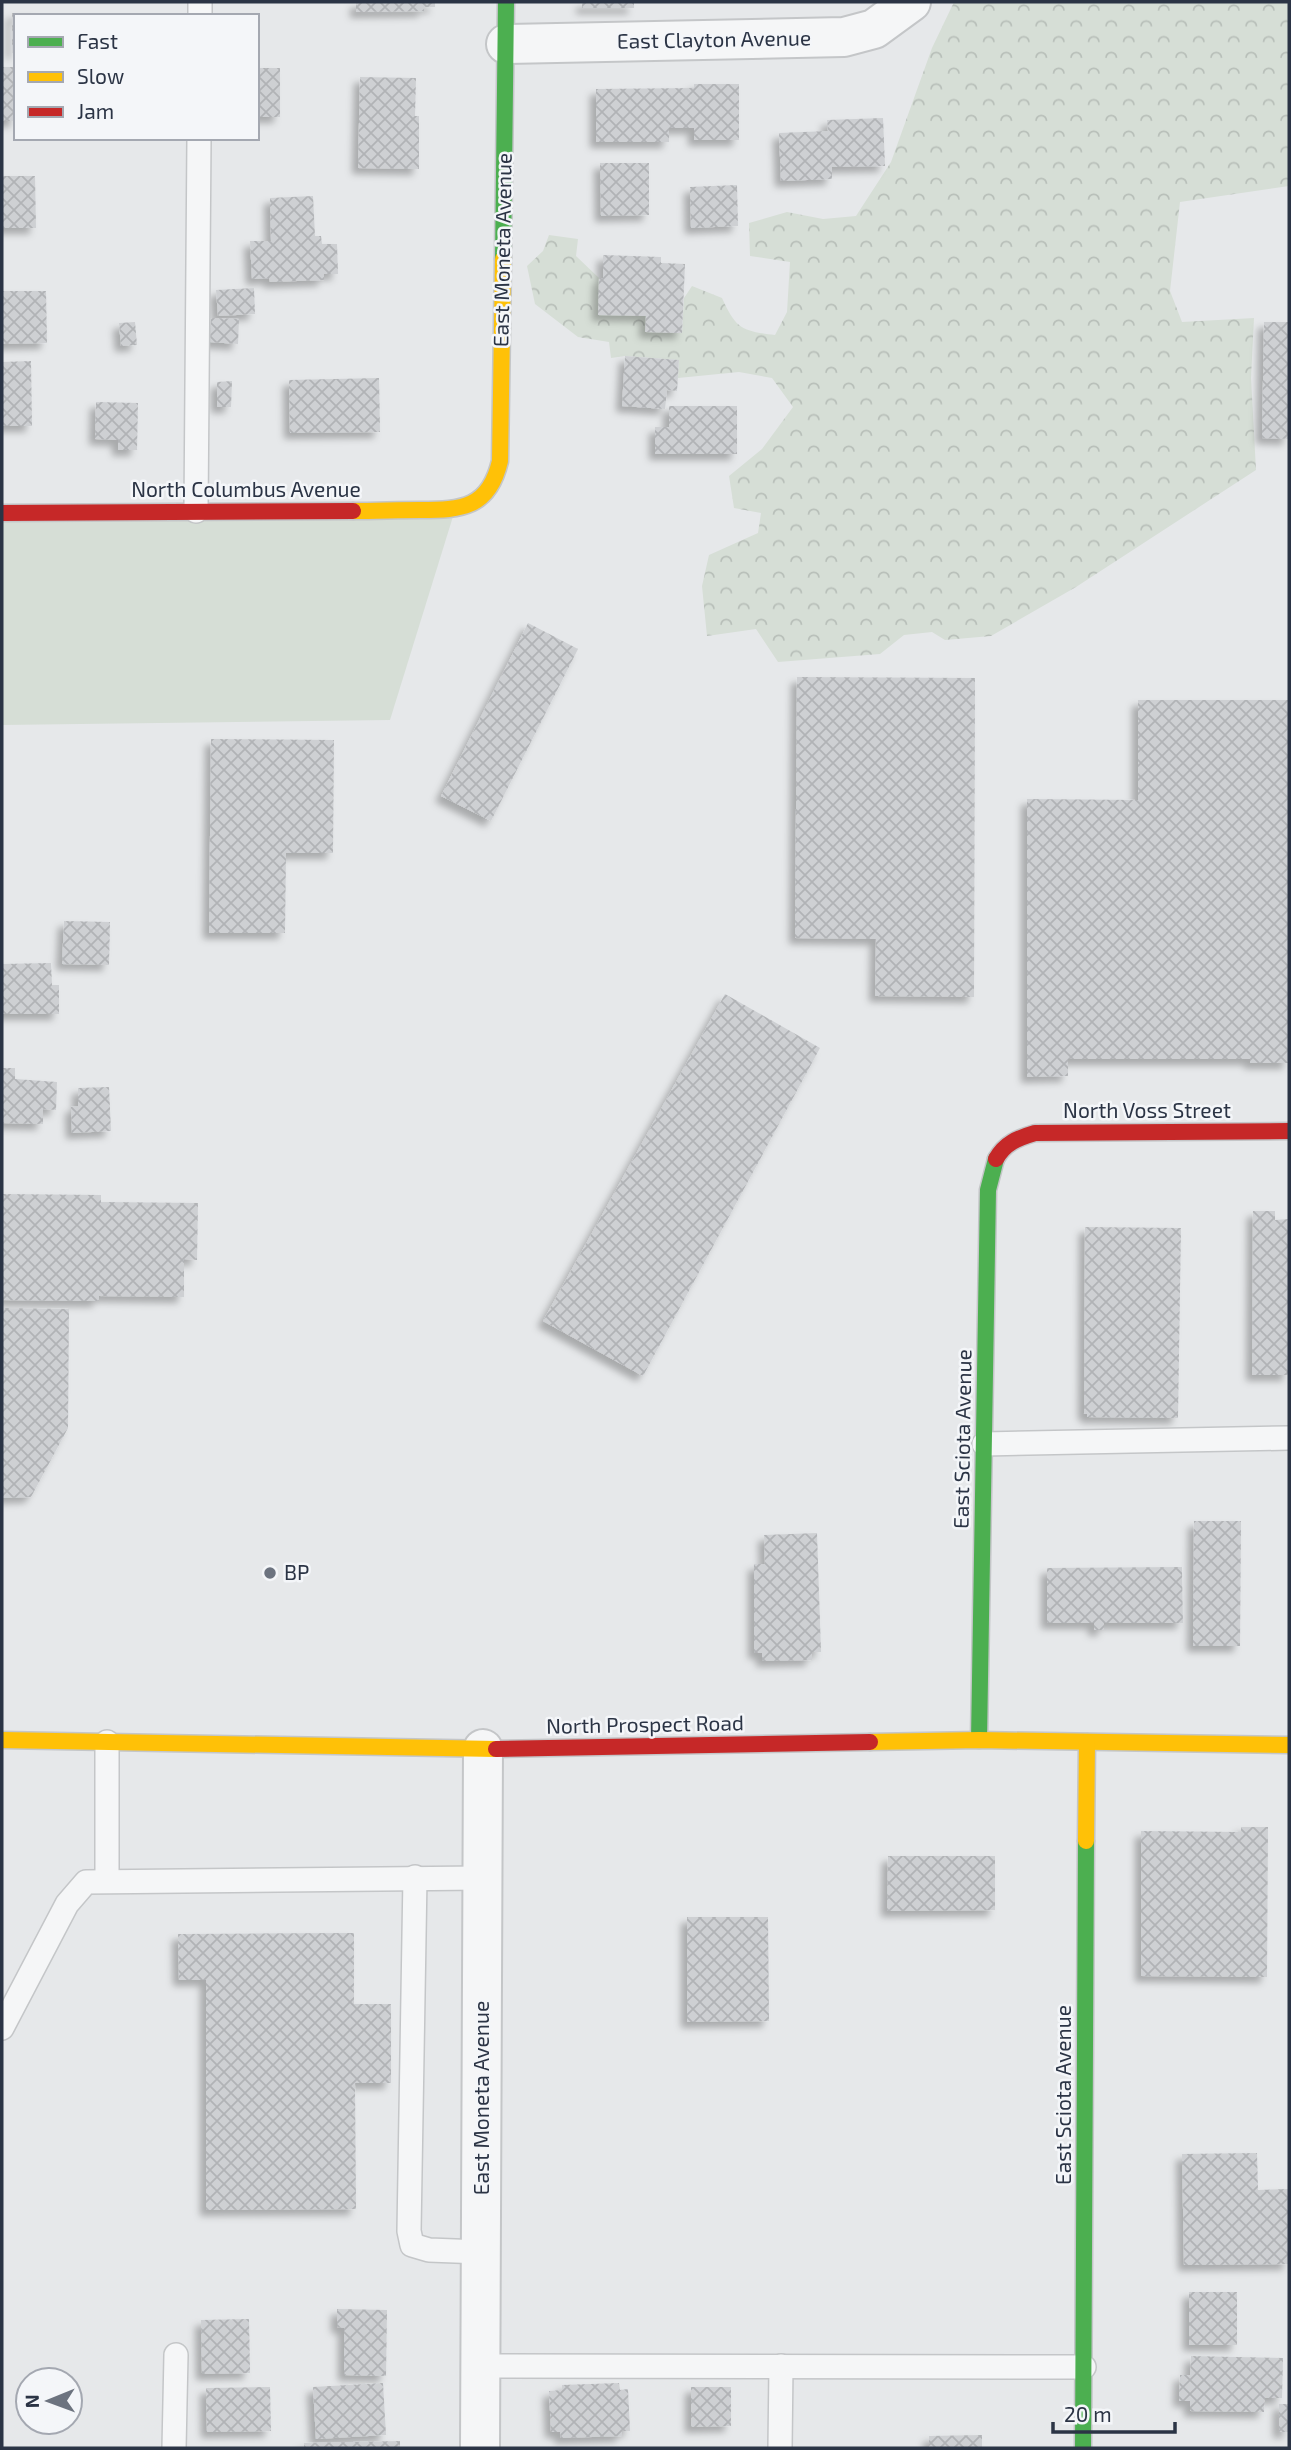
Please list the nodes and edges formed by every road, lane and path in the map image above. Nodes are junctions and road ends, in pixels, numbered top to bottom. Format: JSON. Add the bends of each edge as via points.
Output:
{"nodes":[{"id":1,"x":506,"y":2,"type":"edge"},
{"id":2,"x":912,"y":2,"type":"edge"},
{"id":3,"x":506,"y":44,"type":"junction"},
{"id":4,"x":199,"y":140,"type":"edge"},
{"id":5,"x":485,"y":494,"type":"joint"},
{"id":6,"x":196,"y":511,"type":"junction"},
{"id":7,"x":2,"y":513,"type":"edge"},
{"id":8,"x":1289,"y":1131,"type":"edge"},
{"id":9,"x":1006,"y":1144,"type":"joint"},
{"id":10,"x":1289,"y":1438,"type":"edge"},
{"id":11,"x":984,"y":1444,"type":"junction"},
{"id":12,"x":2,"y":1740,"type":"edge"},
{"id":13,"x":979,"y":1740,"type":"junction"},
{"id":14,"x":107,"y":1742,"type":"junction"},
{"id":15,"x":1087,"y":1742,"type":"junction"},
{"id":16,"x":1289,"y":1745,"type":"edge"},
{"id":17,"x":482,"y":1749,"type":"junction"},
{"id":18,"x":415,"y":1877,"type":"junction"},
{"id":19,"x":482,"y":1878,"type":"junction"},
{"id":20,"x":107,"y":1880,"type":"junction"},
{"id":21,"x":2,"y":2028,"type":"edge"},
{"id":22,"x":481,"y":2252,"type":"junction"},
{"id":23,"x":176,"y":2355,"type":"dead end"},
{"id":24,"x":480,"y":2366,"type":"junction"},
{"id":25,"x":781,"y":2366,"type":"junction"},
{"id":26,"x":1084,"y":2367,"type":"junction"},
{"id":27,"x":174,"y":2448,"type":"edge"},
{"id":28,"x":480,"y":2448,"type":"edge"},
{"id":29,"x":780,"y":2448,"type":"edge"},
{"id":30,"x":1083,"y":2448,"type":"edge"}],
"edges":[{"from":1,"to":3,"type":"street","name":"East Moneta Avenue"},
{"from":2,"to":3,"type":"street","name":"East Clayton Avenue","via":[[874,29],[844,37]]},
{"from":3,"to":5,"type":"street","name":"East Moneta Avenue","via":[[500,461]]},
{"from":4,"to":6,"type":"lane"},
{"from":5,"to":6,"type":"street","name":"North Columbus Avenue","via":[[472,505],[455,510]]},
{"from":6,"to":7,"type":"street","name":"North Columbus Avenue"},
{"from":8,"to":9,"type":"street","name":"North Voss Street","via":[[1035,1133]]},
{"from":9,"to":11,"type":"street","name":"East Sciota Avenue","via":[[992,1163],[988,1190]]},
{"from":10,"to":11,"type":"lane"},
{"from":11,"to":13,"type":"street","name":"East Sciota Avenue"},
{"from":12,"to":14,"type":"street","name":"North Prospect Road"},
{"from":13,"to":15,"type":"street","name":"North Prospect Road"},
{"from":13,"to":17,"type":"street","name":"North Prospect Road"},
{"from":14,"to":17,"type":"street","name":"North Prospect Road"},
{"from":14,"to":20,"type":"lane"},
{"from":15,"to":16,"type":"street","name":"North Prospect Road"},
{"from":15,"to":26,"type":"street","name":"East Sciota Avenue"},
{"from":17,"to":19,"type":"street","name":"East Moneta Avenue"},
{"from":18,"to":19,"type":"lane"},
{"from":18,"to":20,"type":"lane"},
{"from":18,"to":22,"type":"lane","via":[[409,2231],[412,2245],[429,2250]]},
{"from":19,"to":22,"type":"street","name":"East Moneta Avenue"},
{"from":20,"to":21,"type":"lane","via":[[86,1882],[67,1904]]},
{"from":22,"to":24,"type":"street","name":"East Moneta Avenue"},
{"from":23,"to":27,"type":"lane"},
{"from":24,"to":25,"type":"lane"},
{"from":24,"to":28,"type":"street","name":"East Moneta Avenue"},
{"from":25,"to":26,"type":"lane"},
{"from":25,"to":29,"type":"lane"},
{"from":26,"to":30,"type":"street","name":"East Sciota Avenue"}]}
